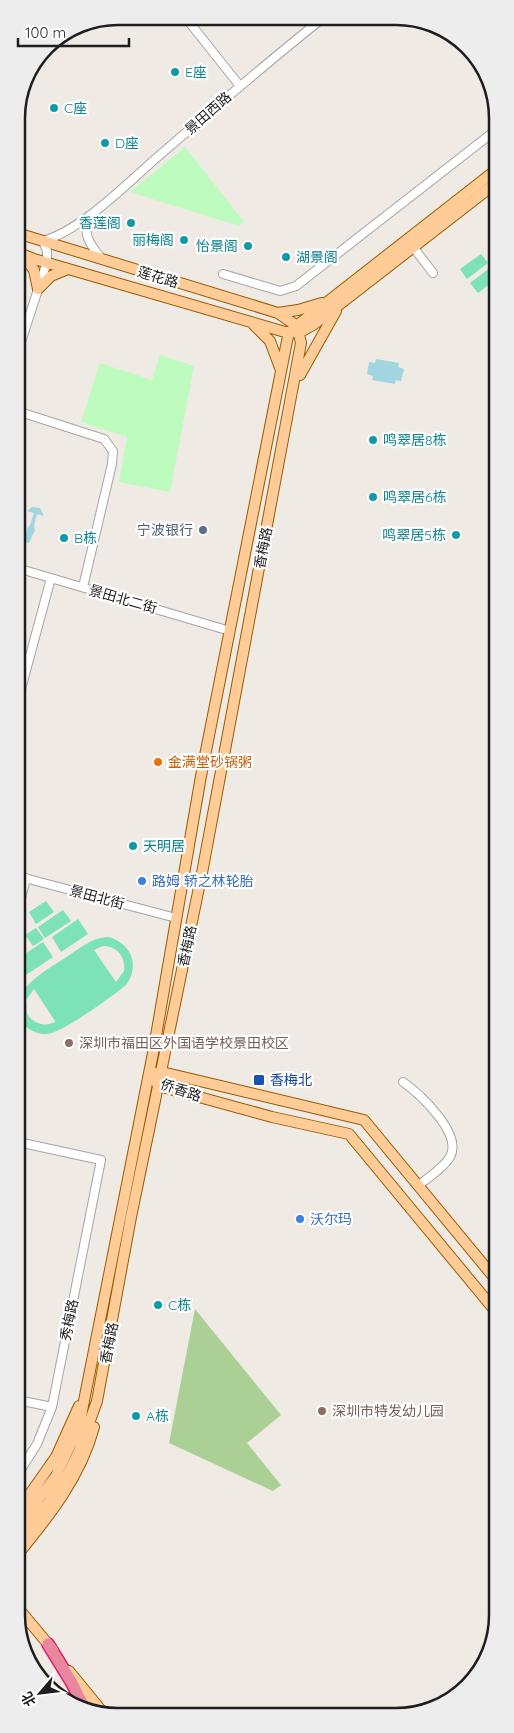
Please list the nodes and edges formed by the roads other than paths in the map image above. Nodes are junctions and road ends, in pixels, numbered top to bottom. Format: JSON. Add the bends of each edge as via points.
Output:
{"nodes":[{"id":1,"x":191,"y":25,"type":"edge"},
{"id":2,"x":315,"y":25,"type":"edge"},
{"id":3,"x":240,"y":86,"type":"junction"},
{"id":4,"x":489,"y":135,"type":"edge"},
{"id":5,"x":489,"y":176,"type":"edge"},
{"id":6,"x":489,"y":189,"type":"edge"},
{"id":7,"x":94,"y":211,"type":"junction"},
{"id":8,"x":25,"y":235,"type":"edge"},
{"id":9,"x":43,"y":241,"type":"junction"},
{"id":10,"x":411,"y":243,"type":"junction"},
{"id":11,"x":25,"y":255,"type":"edge"},
{"id":12,"x":102,"y":259,"type":"junction"},
{"id":13,"x":25,"y":260,"type":"edge"},
{"id":14,"x":47,"y":262,"type":"junction"},
{"id":15,"x":70,"y":269,"type":"junction"},
{"id":16,"x":433,"y":273,"type":"dead end"},
{"id":17,"x":223,"y":274,"type":"dead end"},
{"id":18,"x":38,"y":288,"type":"junction"},
{"id":19,"x":197,"y":288,"type":"junction"},
{"id":20,"x":332,"y":298,"type":"junction"},
{"id":21,"x":347,"y":299,"type":"junction"},
{"id":22,"x":191,"y":305,"type":"junction"},
{"id":23,"x":278,"y":313,"type":"junction"},
{"id":24,"x":245,"y":320,"type":"junction"},
{"id":25,"x":25,"y":329,"type":"edge"},
{"id":26,"x":295,"y":330,"type":"junction"},
{"id":27,"x":280,"y":372,"type":"junction"},
{"id":28,"x":292,"y":394,"type":"junction"},
{"id":29,"x":25,"y":414,"type":"edge"},
{"id":30,"x":25,"y":570,"type":"edge"},
{"id":31,"x":49,"y":577,"type":"junction"},
{"id":32,"x":83,"y":587,"type":"junction"},
{"id":33,"x":230,"y":631,"type":"junction"},
{"id":34,"x":25,"y":657,"type":"edge"},
{"id":35,"x":25,"y":672,"type":"edge"},
{"id":36,"x":201,"y":776,"type":"junction"},
{"id":37,"x":220,"y":776,"type":"junction"},
{"id":38,"x":26,"y":878,"type":"joint"},
{"id":39,"x":25,"y":882,"type":"edge"},
{"id":40,"x":176,"y":918,"type":"junction"},
{"id":41,"x":192,"y":924,"type":"junction"},
{"id":42,"x":188,"y":943,"type":"junction"},
{"id":43,"x":162,"y":1072,"type":"junction"},
{"id":44,"x":148,"y":1076,"type":"junction"},
{"id":45,"x":403,"y":1082,"type":"dead end"},
{"id":46,"x":159,"y":1086,"type":"junction"},
{"id":47,"x":25,"y":1144,"type":"edge"},
{"id":48,"x":418,"y":1186,"type":"junction"},
{"id":49,"x":489,"y":1271,"type":"edge"},
{"id":50,"x":489,"y":1303,"type":"edge"},
{"id":51,"x":84,"y":1396,"type":"junction"},
{"id":52,"x":25,"y":1401,"type":"edge"},
{"id":53,"x":97,"y":1401,"type":"junction"},
{"id":54,"x":52,"y":1407,"type":"junction"},
{"id":55,"x":69,"y":1461,"type":"junction"},
{"id":56,"x":25,"y":1463,"type":"edge"},
{"id":57,"x":25,"y":1501,"type":"edge"},
{"id":58,"x":25,"y":1516,"type":"edge"},
{"id":59,"x":25,"y":1530,"type":"edge"},
{"id":60,"x":25,"y":1545,"type":"edge"},
{"id":61,"x":25,"y":1617,"type":"edge"},
{"id":62,"x":48,"y":1644,"type":"junction"},
{"id":63,"x":80,"y":1700,"type":"edge"},
{"id":64,"x":97,"y":1706,"type":"edge"}],
"edges":[{"from":1,"to":3,"type":"street"},
{"from":2,"to":3,"type":"street","name":"景田西路"},
{"from":3,"to":7,"type":"street","name":"景田西路"},
{"from":4,"to":17,"type":"street","via":[[296,286],[280,291]]},
{"from":5,"to":10,"type":"main road"},
{"from":6,"to":10,"type":"main road"},
{"from":7,"to":9,"type":"street","name":"景田西路","via":[[59,235]]},
{"from":7,"to":12,"type":"street","via":[[87,222],[86,233]]},
{"from":8,"to":9,"type":"main road","name":"莲花路"},
{"from":9,"to":12,"type":"main road","name":"莲花路"},
{"from":9,"to":14,"type":"street"},
{"from":10,"to":16,"type":"street"},
{"from":10,"to":20,"type":"main road"},
{"from":10,"to":21,"type":"main road"},
{"from":11,"to":14,"type":"main road","name":"莲花路"},
{"from":12,"to":19,"type":"main road","name":"莲花路"},
{"from":13,"to":18,"type":"main road","via":[[33,267]]},
{"from":14,"to":15,"type":"main road","name":"莲花路"},
{"from":14,"to":18,"type":"street"},
{"from":15,"to":18,"type":"main road","via":[[54,274]]},
{"from":15,"to":22,"type":"main road","name":"莲花路"},
{"from":18,"to":25,"type":"street"},
{"from":19,"to":22,"type":"main road","via":[[198,301]]},
{"from":19,"to":23,"type":"main road","name":"莲花路"},
{"from":20,"to":23,"type":"main road"},
{"from":20,"to":26,"type":"main road"},
{"from":21,"to":26,"type":"main road","via":[[310,328]]},
{"from":21,"to":28,"type":"main road","via":[[318,340]]},
{"from":22,"to":24,"type":"main road","name":"莲花路"},
{"from":23,"to":26,"type":"main road","name":"莲花路"},
{"from":24,"to":26,"type":"main road","name":"莲花路"},
{"from":24,"to":27,"type":"main road","via":[[260,329],[270,341],[278,356]]},
{"from":26,"to":27,"type":"main road","name":"香梅路"},
{"from":26,"to":28,"type":"main road","name":"香梅路","via":[[301,348]]},
{"from":27,"to":33,"type":"main road","name":"香梅路"},
{"from":28,"to":37,"type":"main road","name":"香梅路"},
{"from":29,"to":32,"type":"street","via":[[104,439],[112,448],[112,464]]},
{"from":30,"to":31,"type":"street","name":"景田北二街"},
{"from":31,"to":32,"type":"street","name":"景田北二街"},
{"from":31,"to":34,"type":"street"},
{"from":31,"to":35,"type":"street"},
{"from":32,"to":33,"type":"street","name":"景田北二街"},
{"from":33,"to":36,"type":"main road","name":"香梅路"},
{"from":36,"to":37,"type":"main road","via":[[211,784]]},
{"from":36,"to":40,"type":"main road","name":"香梅路"},
{"from":37,"to":41,"type":"main road","name":"香梅路"},
{"from":38,"to":39,"type":"street"},
{"from":38,"to":40,"type":"street","name":"景田北街"},
{"from":40,"to":41,"type":"main road"},
{"from":40,"to":42,"type":"main road"},
{"from":40,"to":44,"type":"main road","name":"香梅路"},
{"from":41,"to":42,"type":"main road","name":"香梅路"},
{"from":42,"to":43,"type":"main road","name":"香梅路"},
{"from":43,"to":44,"type":"main road","name":"侨香路"},
{"from":43,"to":46,"type":"main road","name":"香梅路"},
{"from":43,"to":48,"type":"main road","name":"侨香路","via":[[364,1120]]},
{"from":44,"to":46,"type":"main road","name":"侨香路"},
{"from":44,"to":51,"type":"main road","name":"香梅路"},
{"from":45,"to":48,"type":"street","via":[[423,1098],[453,1143],[446,1163]]},
{"from":46,"to":50,"type":"main road","name":"侨香路","via":[[349,1134]]},
{"from":46,"to":53,"type":"main road","name":"香梅路"},
{"from":47,"to":54,"type":"street","name":"秀梅路","via":[[101,1160]]},
{"from":48,"to":49,"type":"main road","name":"侨香路"},
{"from":51,"to":55,"type":"main road","name":"香梅路"},
{"from":51,"to":57,"type":"main road","via":[[56,1457]]},
{"from":52,"to":54,"type":"street"},
{"from":53,"to":55,"type":"main road","name":"香梅路"},
{"from":53,"to":60,"type":"main road","via":[[95,1424],[81,1464],[55,1506]]},
{"from":54,"to":56,"type":"street","name":"秀梅路","via":[[37,1444]]},
{"from":55,"to":58,"type":"main road","name":"香梅路"},
{"from":55,"to":59,"type":"main road","name":"香梅路","via":[[56,1492]]},
{"from":61,"to":62,"type":"main road"},
{"from":62,"to":63,"type":"highway"},
{"from":62,"to":64,"type":"main road"}]}
